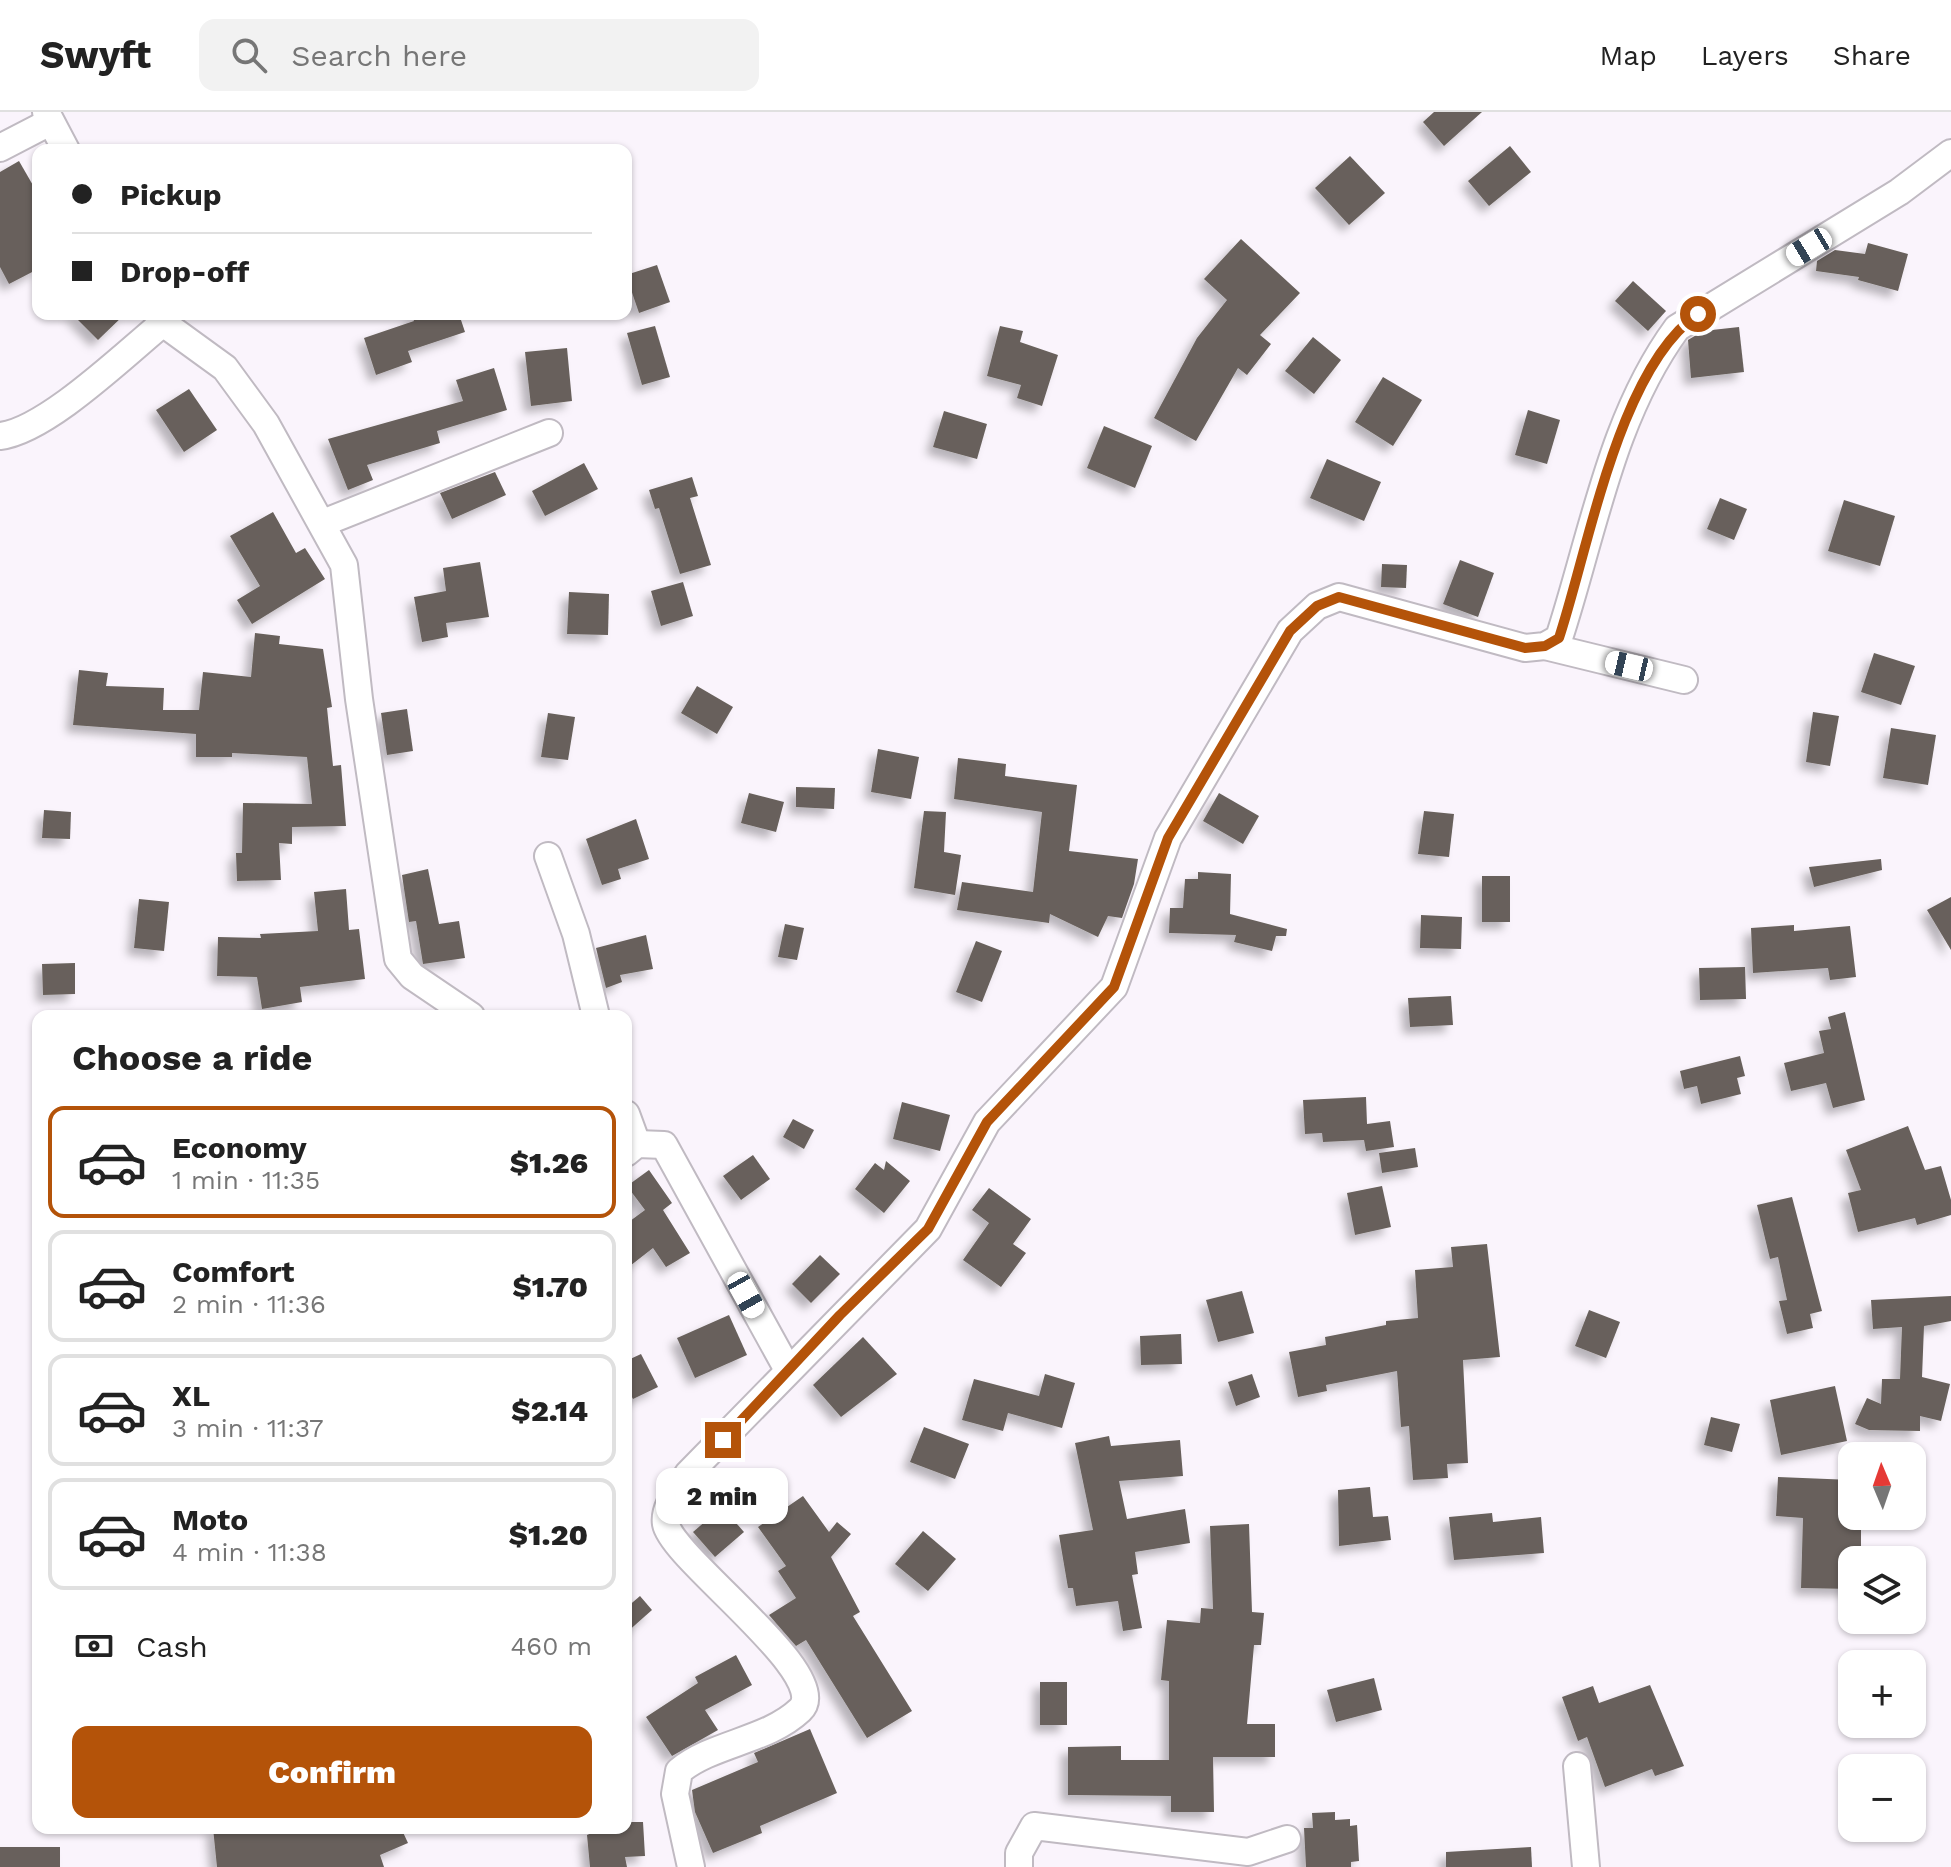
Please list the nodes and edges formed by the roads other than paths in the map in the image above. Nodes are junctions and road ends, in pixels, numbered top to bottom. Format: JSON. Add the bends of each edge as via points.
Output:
{"nodes":[{"id":1,"x":48,"y":117,"type":"edge"},
{"id":2,"x":63,"y":144,"type":"edge"},
{"id":3,"x":0,"y":148,"type":"edge"},
{"id":4,"x":1951,"y":153,"type":"edge"},
{"id":5,"x":159,"y":320,"type":"edge"},
{"id":6,"x":161,"y":320,"type":"edge"},
{"id":7,"x":549,"y":433,"type":"dead end"},
{"id":8,"x":0,"y":436,"type":"edge"},
{"id":9,"x":323,"y":523,"type":"junction"},
{"id":10,"x":1545,"y":646,"type":"junction"},
{"id":11,"x":1684,"y":680,"type":"dead end"},
{"id":12,"x":548,"y":856,"type":"dead end"},
{"id":13,"x":462,"y":1010,"type":"edge"},
{"id":14,"x":595,"y":1010,"type":"edge"},
{"id":15,"x":632,"y":1149,"type":"edge"},
{"id":16,"x":788,"y":1370,"type":"junction"},
{"id":17,"x":1577,"y":1766,"type":"dead end"},
{"id":18,"x":1287,"y":1839,"type":"dead end"},
{"id":19,"x":691,"y":1867,"type":"edge"},
{"id":20,"x":1019,"y":1867,"type":"edge"},
{"id":21,"x":1586,"y":1867,"type":"edge"}],
"edges":[{"from":1,"to":2,"type":"street"},
{"from":1,"to":3,"type":"street"},
{"from":4,"to":10,"type":"street","via":[[1899,192],[1677,328],[1628,410],[1559,638]]},
{"from":5,"to":8,"type":"street","via":[[55,411],[13,435]]},
{"from":6,"to":9,"type":"street","via":[[225,368],[266,424]]},
{"from":7,"to":9,"type":"street"},
{"from":9,"to":13,"type":"street","via":[[344,565],[398,959],[412,976]]},
{"from":10,"to":11,"type":"street"},
{"from":10,"to":16,"type":"street","via":[[1525,648],[1339,597],[1317,606],[1290,631],[1168,838],[1114,987],[987,1122],[928,1229]]},
{"from":12,"to":14,"type":"street","via":[[576,934]]},
{"from":15,"to":16,"type":"street","via":[[664,1145]]},
{"from":16,"to":19,"type":"street","via":[[688,1474],[665,1521],[671,1537],[791,1666],[806,1698],[802,1708],[783,1721],[679,1771],[675,1794]]},
{"from":17,"to":21,"type":"street"},
{"from":18,"to":20,"type":"street","via":[[1248,1852],[1034,1826],[1019,1853]]}]}
